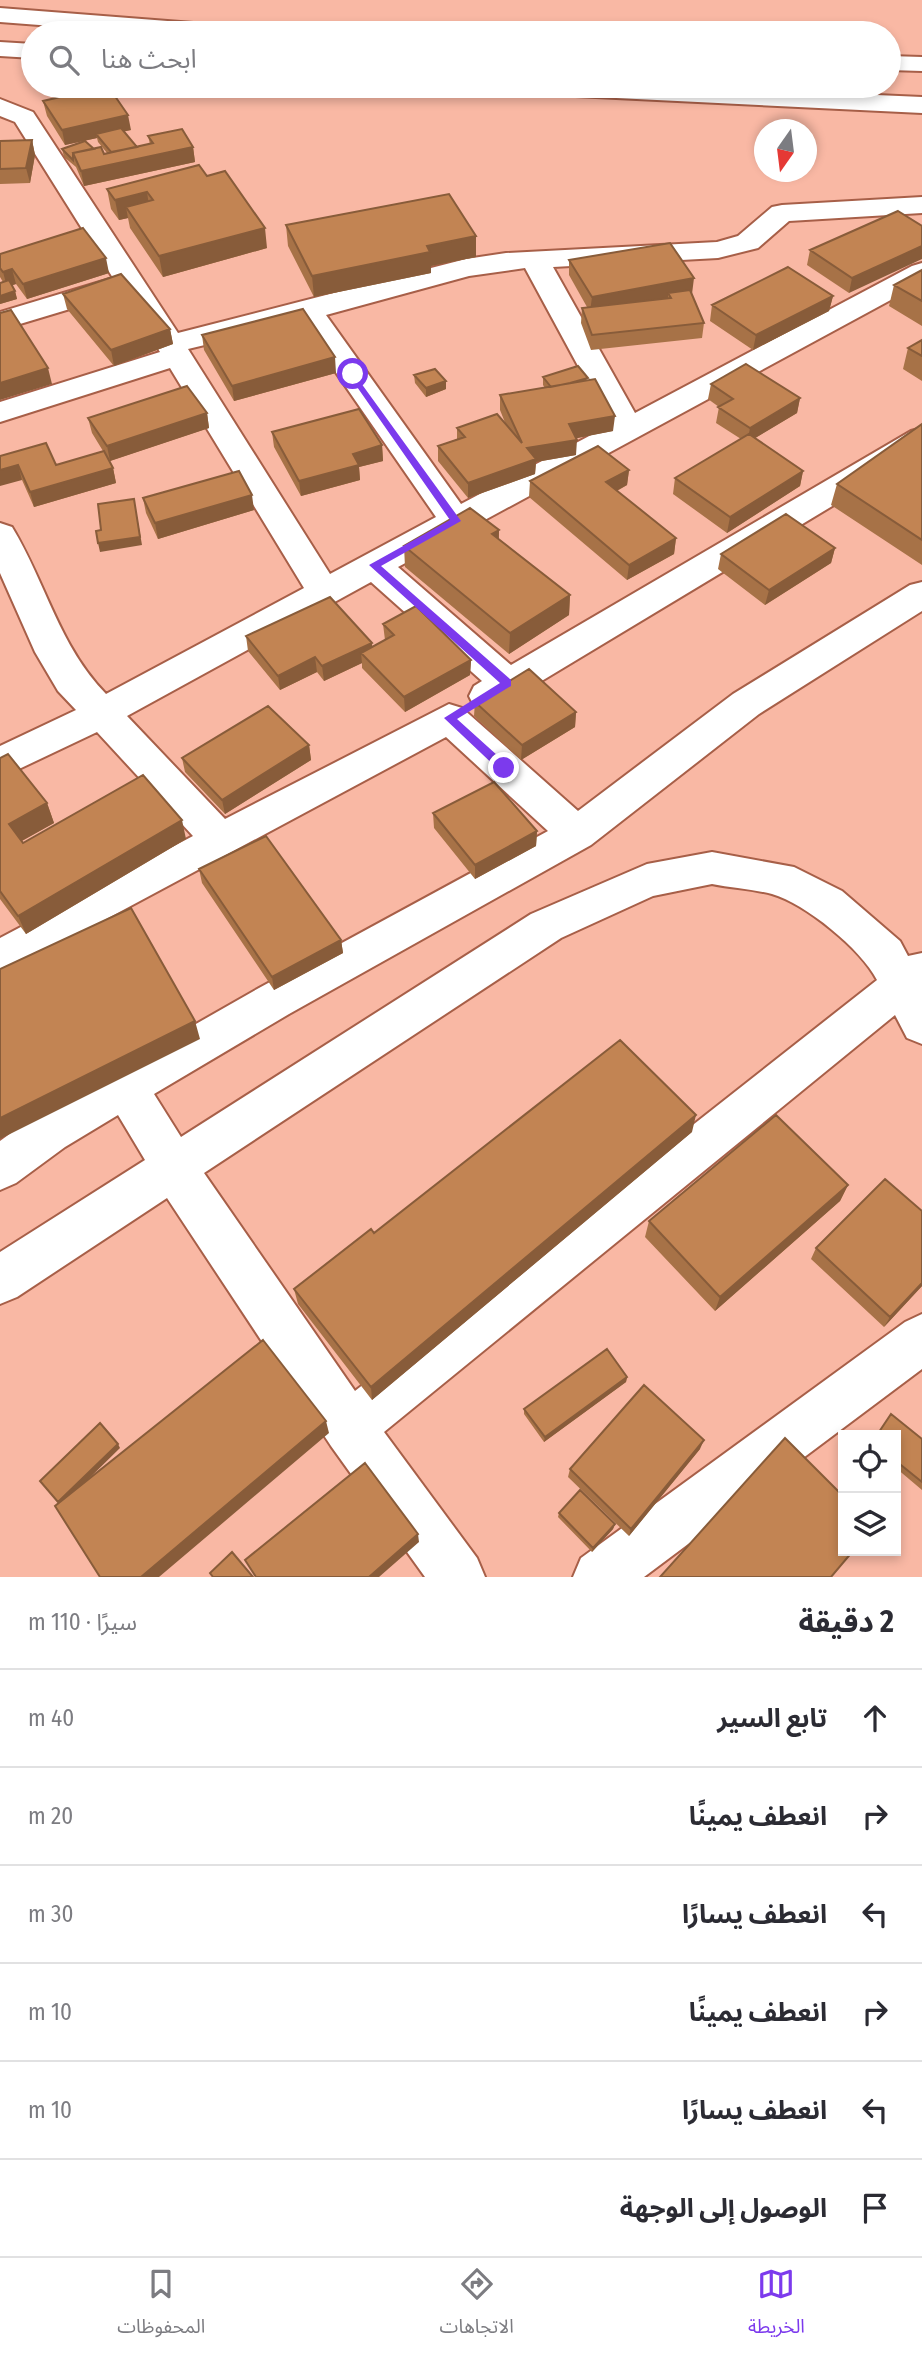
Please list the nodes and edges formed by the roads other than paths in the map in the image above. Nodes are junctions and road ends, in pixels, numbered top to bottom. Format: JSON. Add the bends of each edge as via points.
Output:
{"nodes":[{"id":1,"x":0,"y":15,"type":"edge"},
{"id":2,"x":77,"y":21,"type":"edge"},
{"id":3,"x":0,"y":48,"type":"edge"},
{"id":4,"x":21,"y":50,"type":"edge"},
{"id":5,"x":901,"y":63,"type":"edge"},
{"id":6,"x":922,"y":64,"type":"edge"},
{"id":7,"x":772,"y":98,"type":"edge"},
{"id":8,"x":922,"y":105,"type":"edge"},
{"id":9,"x":0,"y":107,"type":"edge"},
{"id":10,"x":922,"y":205,"type":"edge"},
{"id":11,"x":535,"y":260,"type":"junction"},
{"id":12,"x":922,"y":272,"type":"edge"},
{"id":13,"x":130,"y":282,"type":"junction"},
{"id":14,"x":308,"y":311,"type":"junction"},
{"id":15,"x":0,"y":321,"type":"edge"},
{"id":16,"x":174,"y":350,"type":"junction"},
{"id":17,"x":0,"y":412,"type":"edge"},
{"id":18,"x":628,"y":429,"type":"junction"},
{"id":19,"x":922,"y":438,"type":"edge"},
{"id":20,"x":456,"y":521,"type":"junction"},
{"id":21,"x":0,"y":535,"type":"edge"},
{"id":22,"x":374,"y":565,"type":"junction"},
{"id":23,"x":324,"y":592,"type":"junction"},
{"id":24,"x":922,"y":594,"type":"edge"},
{"id":25,"x":508,"y":683,"type":"junction"},
{"id":26,"x":100,"y":714,"type":"junction"},
{"id":27,"x":449,"y":718,"type":"junction"},
{"id":28,"x":0,"y":763,"type":"edge"},
{"id":29,"x":577,"y":834,"type":"junction"},
{"id":30,"x":221,"y":840,"type":"junction"},
{"id":31,"x":0,"y":958,"type":"edge"},
{"id":32,"x":915,"y":993,"type":"edge"},
{"id":33,"x":126,"y":1088,"type":"junction"},
{"id":34,"x":173,"y":1167,"type":"junction"},
{"id":35,"x":0,"y":1168,"type":"edge"},
{"id":36,"x":0,"y":1280,"type":"edge"},
{"id":37,"x":922,"y":1339,"type":"edge"},
{"id":38,"x":349,"y":1428,"type":"junction"},
{"id":39,"x":458,"y":1577,"type":"edge"},
{"id":40,"x":600,"y":1577,"type":"edge"}],
"edges":[{"from":1,"to":2,"type":"main road"},
{"from":3,"to":4,"type":"main road"},
{"from":5,"to":6,"type":"main road"},
{"from":7,"to":8,"type":"main road"},
{"from":9,"to":13,"type":"main road","via":[[24,117]]},
{"from":10,"to":11,"type":"main road","via":[[782,214],[737,247]]},
{"from":11,"to":14,"type":"main road","via":[[466,268]]},
{"from":11,"to":18,"type":"main road"},
{"from":12,"to":18,"type":"main road"},
{"from":13,"to":15,"type":"main road"},
{"from":13,"to":16,"type":"main road"},
{"from":14,"to":16,"type":"main road"},
{"from":14,"to":20,"type":"main road"},
{"from":16,"to":17,"type":"main road"},
{"from":16,"to":23,"type":"main road"},
{"from":18,"to":20,"type":"main road"},
{"from":19,"to":25,"type":"main road"},
{"from":20,"to":22,"type":"main road"},
{"from":21,"to":26,"type":"main road","via":[[52,652]]},
{"from":22,"to":23,"type":"main road"},
{"from":22,"to":25,"type":"main road"},
{"from":23,"to":26,"type":"main road"},
{"from":24,"to":29,"type":"main road","via":[[746,704]]},
{"from":25,"to":27,"type":"main road"},
{"from":26,"to":28,"type":"main road"},
{"from":26,"to":30,"type":"main road"},
{"from":27,"to":29,"type":"main road"},
{"from":27,"to":30,"type":"main road"},
{"from":29,"to":33,"type":"main road"},
{"from":30,"to":31,"type":"main road"},
{"from":32,"to":34,"type":"main road","via":[[885,954],[828,903],[780,879],[712,868],[647,881],[546,926]]},
{"from":32,"to":38,"type":"main road"},
{"from":33,"to":34,"type":"main road"},
{"from":33,"to":35,"type":"main road","via":[[49,1132]]},
{"from":34,"to":36,"type":"main road"},
{"from":34,"to":38,"type":"main road"},
{"from":37,"to":40,"type":"main road"},
{"from":38,"to":39,"type":"main road"}]}
